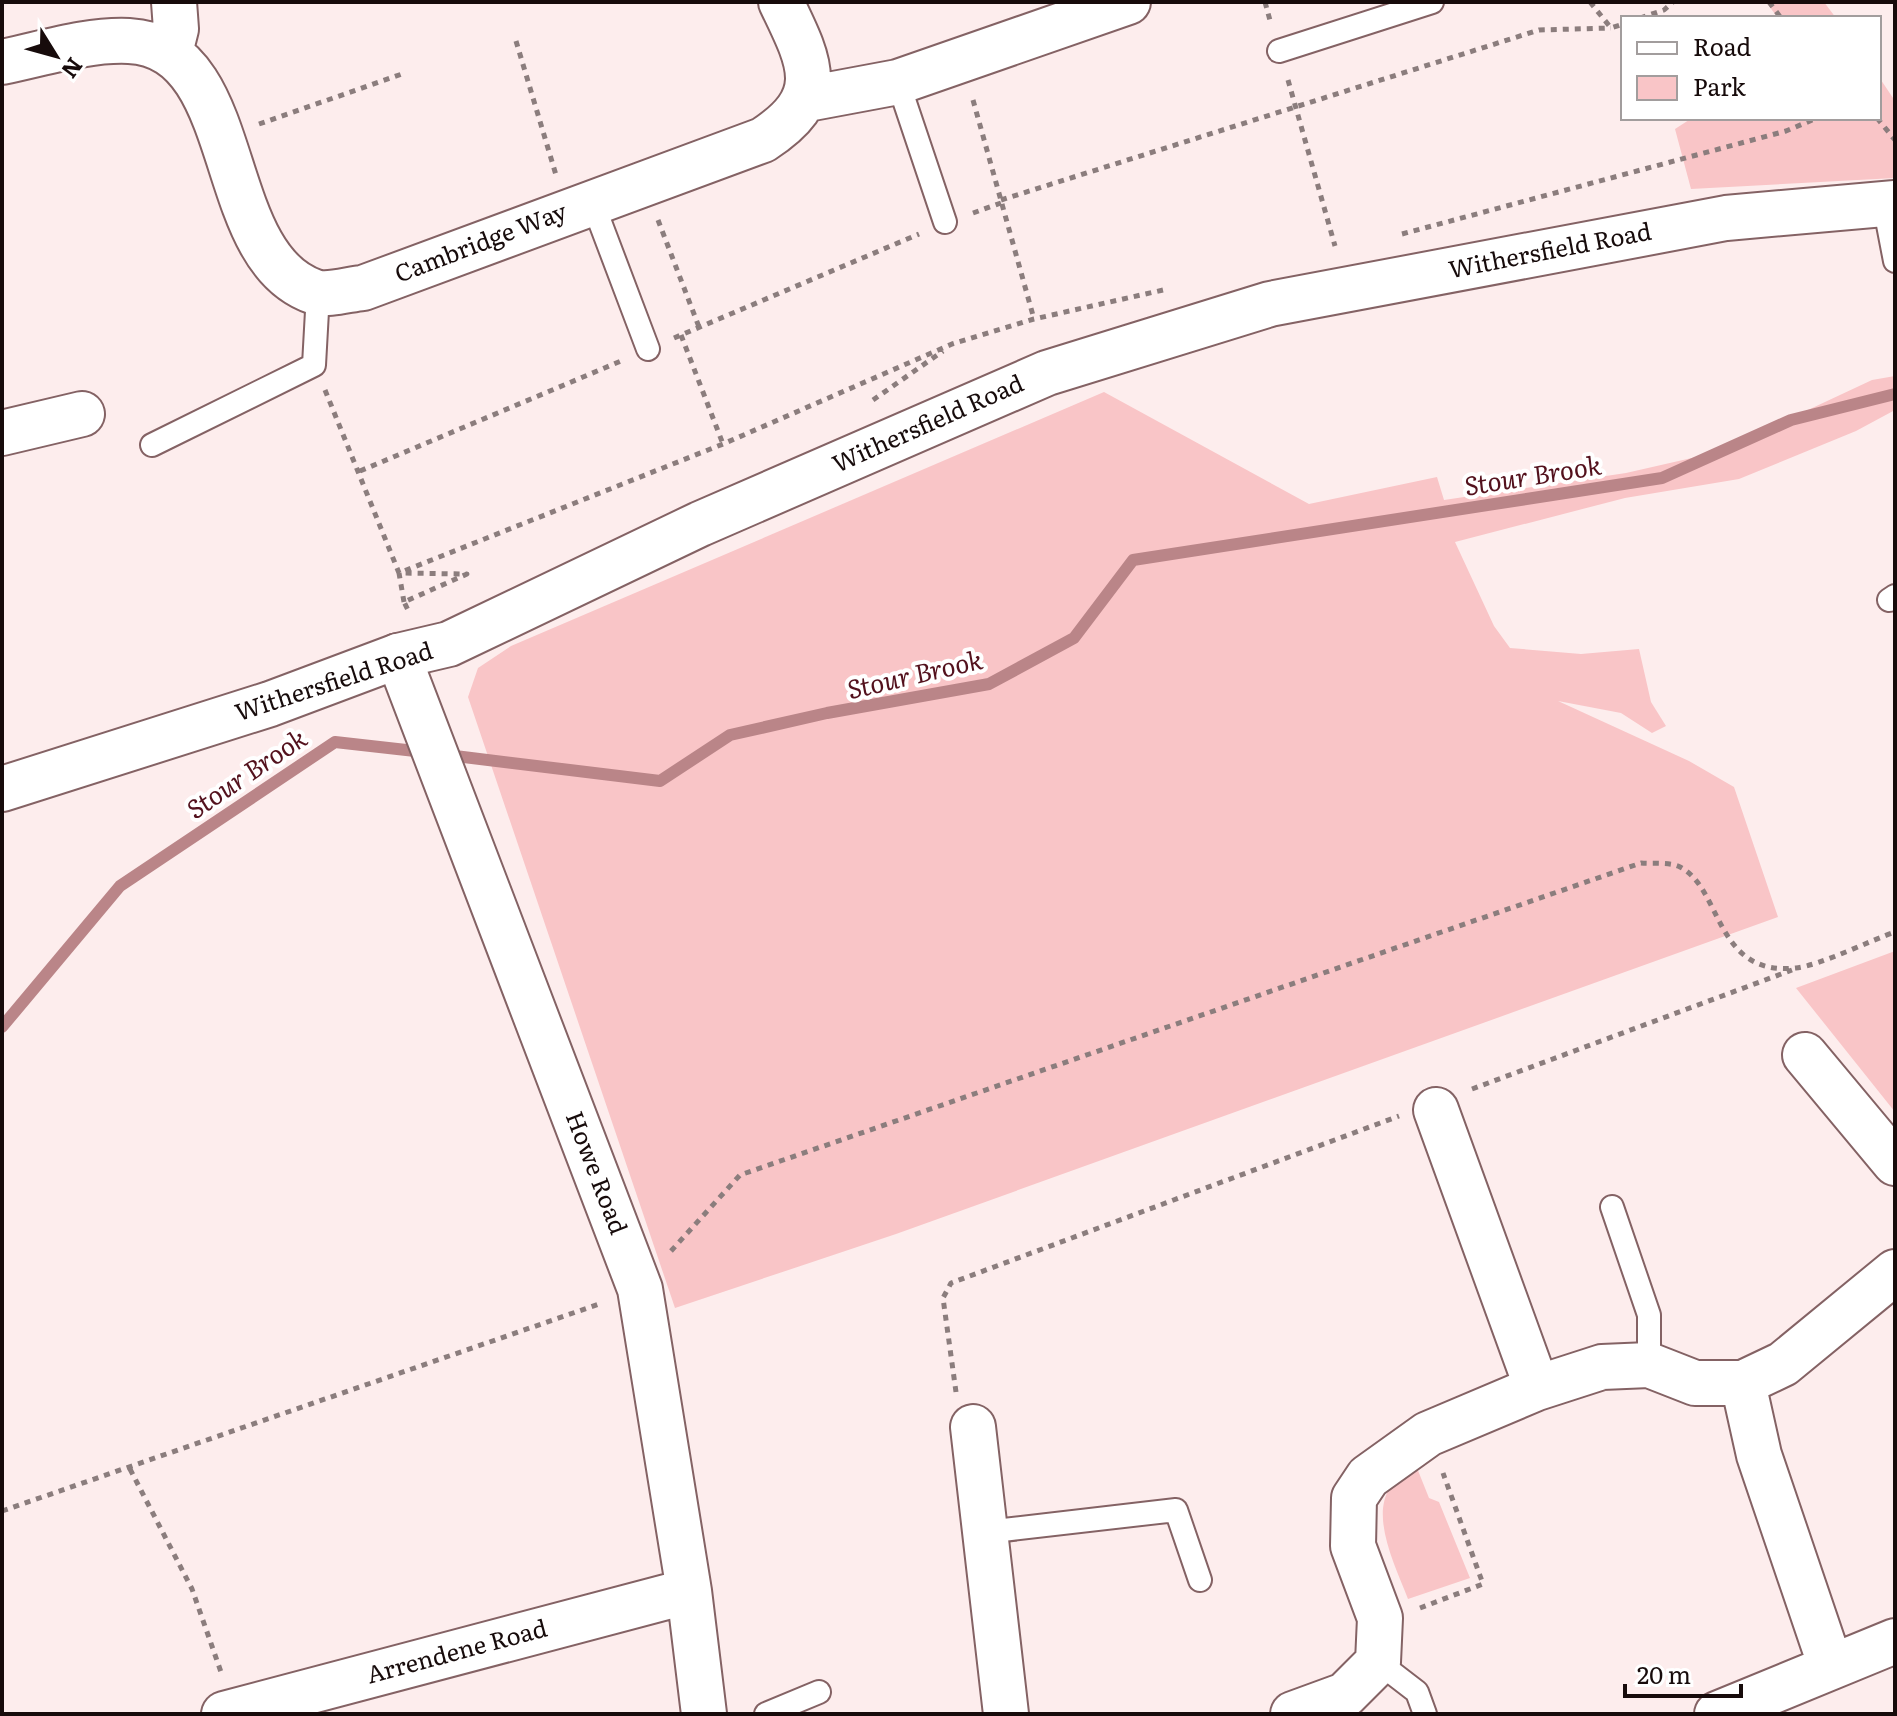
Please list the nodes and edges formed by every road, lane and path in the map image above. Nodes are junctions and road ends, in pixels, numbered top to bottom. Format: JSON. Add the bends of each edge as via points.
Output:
{"nodes":[{"id":1,"x":174,"y":2,"type":"edge"},
{"id":2,"x":781,"y":2,"type":"edge"},
{"id":3,"x":1128,"y":2,"type":"edge"},
{"id":4,"x":1265,"y":2,"type":"edge"},
{"id":5,"x":1432,"y":2,"type":"edge"},
{"id":6,"x":1590,"y":2,"type":"edge"},
{"id":7,"x":1673,"y":2,"type":"edge"},
{"id":8,"x":1644,"y":16,"type":"edge"},
{"id":9,"x":1026,"y":18,"type":"edge"},
{"id":10,"x":1621,"y":25,"type":"edge"},
{"id":11,"x":1611,"y":28,"type":"junction"},
{"id":12,"x":516,"y":41,"type":"dead end"},
{"id":13,"x":1279,"y":51,"type":"junction"},
{"id":14,"x":170,"y":53,"type":"junction"},
{"id":15,"x":961,"y":59,"type":"junction"},
{"id":16,"x":2,"y":62,"type":"edge"},
{"id":17,"x":402,"y":74,"type":"dead end"},
{"id":18,"x":898,"y":82,"type":"junction"},
{"id":19,"x":807,"y":99,"type":"junction"},
{"id":20,"x":1295,"y":107,"type":"junction"},
{"id":21,"x":1812,"y":120,"type":"edge"},
{"id":22,"x":1879,"y":120,"type":"edge"},
{"id":23,"x":221,"y":138,"type":"junction"},
{"id":24,"x":1895,"y":140,"type":"edge"},
{"id":25,"x":1676,"y":160,"type":"dead end"},
{"id":26,"x":644,"y":183,"type":"junction"},
{"id":27,"x":1001,"y":202,"type":"junction"},
{"id":28,"x":1890,"y":203,"type":"edge"},
{"id":29,"x":579,"y":206,"type":"junction"},
{"id":30,"x":945,"y":222,"type":"junction"},
{"id":31,"x":1335,"y":246,"type":"dead end"},
{"id":32,"x":1895,"y":261,"type":"edge"},
{"id":33,"x":318,"y":293,"type":"junction"},
{"id":34,"x":699,"y":327,"type":"junction"},
{"id":35,"x":681,"y":335,"type":"junction"},
{"id":36,"x":648,"y":349,"type":"junction"},
{"id":37,"x":314,"y":365,"type":"junction"},
{"id":38,"x":82,"y":414,"type":"dead end"},
{"id":39,"x":2,"y":433,"type":"edge"},
{"id":40,"x":723,"y":444,"type":"junction"},
{"id":41,"x":152,"y":445,"type":"dead end"},
{"id":42,"x":360,"y":471,"type":"junction"},
{"id":43,"x":399,"y":573,"type":"junction"},
{"id":44,"x":404,"y":602,"type":"junction"},
{"id":45,"x":412,"y":653,"type":"junction"},
{"id":46,"x":2,"y":789,"type":"edge"},
{"id":47,"x":1895,"y":932,"type":"edge"},
{"id":48,"x":1797,"y":968,"type":"junction"},
{"id":49,"x":1805,"y":1055,"type":"dead end"},
{"id":50,"x":1439,"y":1103,"type":"junction"},
{"id":51,"x":1895,"y":1163,"type":"edge"},
{"id":52,"x":1612,"y":1207,"type":"dead end"},
{"id":53,"x":1895,"y":1272,"type":"edge"},
{"id":54,"x":651,"y":1275,"type":"junction"},
{"id":55,"x":1649,"y":1365,"type":"junction"},
{"id":56,"x":1743,"y":1383,"type":"junction"},
{"id":57,"x":1537,"y":1388,"type":"junction"},
{"id":58,"x":966,"y":1415,"type":"joint"},
{"id":59,"x":1428,"y":1434,"type":"junction"},
{"id":60,"x":130,"y":1469,"type":"junction"},
{"id":61,"x":2,"y":1511,"type":"edge"},
{"id":62,"x":986,"y":1532,"type":"junction"},
{"id":63,"x":1200,"y":1580,"type":"dead end"},
{"id":64,"x":689,"y":1591,"type":"junction"},
{"id":65,"x":1380,"y":1618,"type":"junction"},
{"id":66,"x":1895,"y":1641,"type":"edge"},
{"id":67,"x":1378,"y":1662,"type":"junction"},
{"id":68,"x":1831,"y":1667,"type":"junction"},
{"id":69,"x":819,"y":1692,"type":"dead end"},
{"id":70,"x":229,"y":1712,"type":"edge"},
{"id":71,"x":704,"y":1714,"type":"edge"},
{"id":72,"x":766,"y":1714,"type":"edge"},
{"id":73,"x":1006,"y":1714,"type":"edge"},
{"id":74,"x":1293,"y":1714,"type":"edge"},
{"id":75,"x":1425,"y":1714,"type":"edge"},
{"id":76,"x":1717,"y":1714,"type":"edge"}],
"edges":[{"from":1,"to":14,"type":"street","via":[[176,29]]},
{"from":2,"to":19,"type":"street","via":[[809,68]]},
{"from":3,"to":9,"type":"street"},
{"from":4,"to":13,"type":"path"},
{"from":5,"to":13,"type":"lane"},
{"from":6,"to":11,"type":"path"},
{"from":7,"to":8,"type":"path"},
{"from":9,"to":15,"type":"street"},
{"from":10,"to":11,"type":"path"},
{"from":11,"to":20,"type":"path","via":[[1539,30]]},
{"from":12,"to":29,"type":"path"},
{"from":13,"to":20,"type":"path"},
{"from":14,"to":16,"type":"street","via":[[131,41]]},
{"from":14,"to":23,"type":"street","via":[[195,77]]},
{"from":15,"to":18,"type":"street"},
{"from":15,"to":27,"type":"path"},
{"from":17,"to":23,"type":"path"},
{"from":18,"to":19,"type":"street"},
{"from":18,"to":30,"type":"lane"},
{"from":19,"to":26,"type":"street","name":"Cambridge Way","via":[[786,125],[763,140]]},
{"from":20,"to":27,"type":"path"},
{"from":20,"to":31,"type":"path"},
{"from":21,"to":25,"type":"path"},
{"from":22,"to":24,"type":"path"},
{"from":23,"to":33,"type":"street","via":[[263,250],[288,279]]},
{"from":26,"to":29,"type":"street","name":"Cambridge Way"},
{"from":26,"to":34,"type":"path"},
{"from":27,"to":30,"type":"path"},
{"from":27,"to":40,"type":"path","via":[[1034,319],[952,344]]},
{"from":28,"to":32,"type":"lane"},
{"from":28,"to":45,"type":"street","name":"Withersfield Road","via":[[1726,218],[1270,304],[1047,373],[700,524],[449,644]]},
{"from":29,"to":33,"type":"street","name":"Cambridge Way","via":[[363,288]]},
{"from":29,"to":36,"type":"lane"},
{"from":30,"to":34,"type":"path"},
{"from":33,"to":37,"type":"lane"},
{"from":34,"to":35,"type":"path"},
{"from":35,"to":36,"type":"path"},
{"from":35,"to":40,"type":"path"},
{"from":36,"to":42,"type":"path"},
{"from":37,"to":41,"type":"lane"},
{"from":37,"to":42,"type":"path"},
{"from":38,"to":39,"type":"street"},
{"from":40,"to":43,"type":"path"},
{"from":42,"to":43,"type":"path"},
{"from":43,"to":44,"type":"path"},
{"from":43,"to":44,"type":"path","via":[[467,574]]},
{"from":44,"to":45,"type":"path"},
{"from":45,"to":46,"type":"street","name":"Withersfield Road"},
{"from":45,"to":54,"type":"street","name":"Howe Road","via":[[420,715]]},
{"from":47,"to":48,"type":"path"},
{"from":48,"to":50,"type":"path"},
{"from":48,"to":54,"type":"path","via":[[1757,964],[1736,946],[1698,884],[1678,866],[1641,863],[740,1175]]},
{"from":49,"to":51,"type":"street"},
{"from":50,"to":57,"type":"street"},
{"from":50,"to":58,"type":"path","via":[[951,1283],[943,1298]]},
{"from":52,"to":55,"type":"lane","via":[[1649,1315]]},
{"from":53,"to":56,"type":"street","via":[[1783,1364]]},
{"from":54,"to":60,"type":"path"},
{"from":54,"to":64,"type":"street","name":"Howe Road"},
{"from":55,"to":56,"type":"street","via":[[1695,1383]]},
{"from":55,"to":57,"type":"street","via":[[1602,1367]]},
{"from":56,"to":68,"type":"street","via":[[1759,1455]]},
{"from":57,"to":59,"type":"street"},
{"from":58,"to":62,"type":"street"},
{"from":59,"to":65,"type":"street","via":[[1368,1477],[1354,1498],[1353,1546]]},
{"from":59,"to":65,"type":"path","via":[[1483,1584]]},
{"from":60,"to":61,"type":"path"},
{"from":60,"to":70,"type":"path","via":[[192,1589]]},
{"from":62,"to":63,"type":"lane","via":[[1176,1510]]},
{"from":62,"to":73,"type":"street"},
{"from":64,"to":70,"type":"street","name":"Arrendene Road"},
{"from":64,"to":71,"type":"street","name":"Howe Road"},
{"from":65,"to":67,"type":"street"},
{"from":66,"to":68,"type":"street"},
{"from":67,"to":74,"type":"street","via":[[1345,1695]]},
{"from":67,"to":75,"type":"lane","via":[[1417,1692]]},
{"from":68,"to":76,"type":"street"},
{"from":69,"to":72,"type":"lane"}]}
